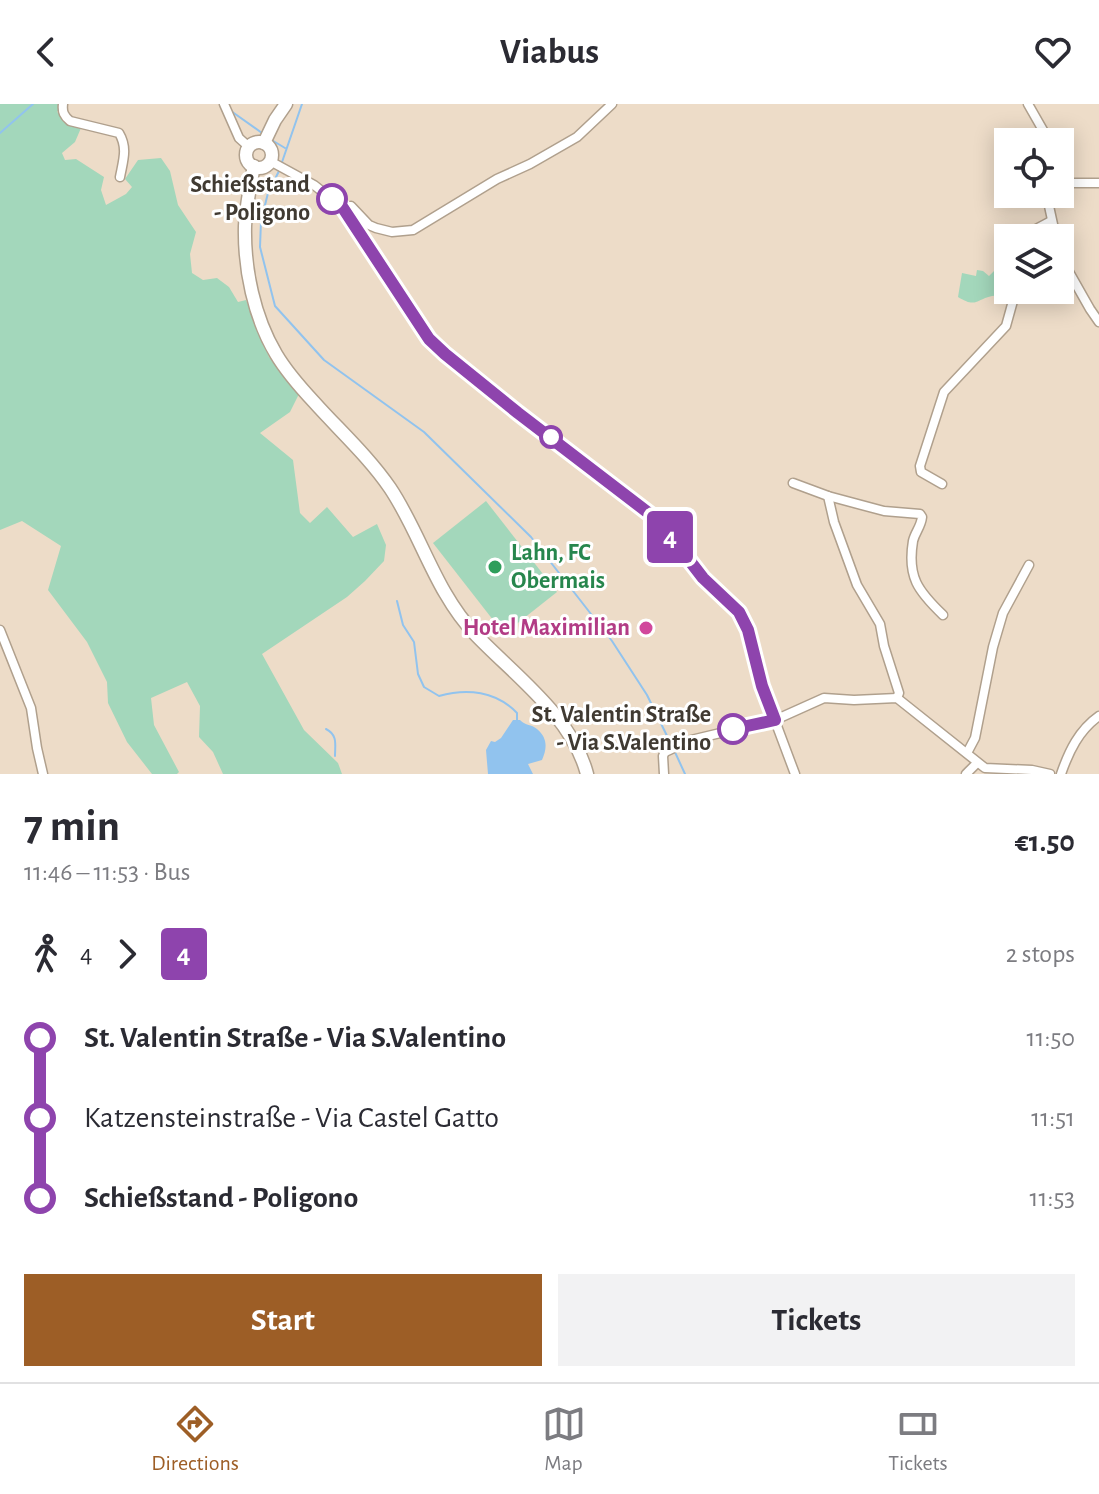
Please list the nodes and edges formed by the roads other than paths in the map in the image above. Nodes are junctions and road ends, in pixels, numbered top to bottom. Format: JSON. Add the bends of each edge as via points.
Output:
{"nodes":[{"id":1,"x":63,"y":104,"type":"edge"},
{"id":2,"x":224,"y":104,"type":"edge"},
{"id":3,"x":286,"y":104,"type":"edge"},
{"id":4,"x":612,"y":104,"type":"edge"},
{"id":5,"x":1028,"y":104,"type":"edge"},
{"id":6,"x":1042,"y":128,"type":"edge"},
{"id":7,"x":266,"y":138,"type":"junction"},
{"id":8,"x":249,"y":147,"type":"junction"},
{"id":9,"x":274,"y":163,"type":"junction"},
{"id":10,"x":254,"y":166,"type":"junction"},
{"id":11,"x":120,"y":177,"type":"dead end"},
{"id":12,"x":1074,"y":183,"type":"edge"},
{"id":13,"x":1099,"y":183,"type":"edge"},
{"id":14,"x":343,"y":208,"type":"junction"},
{"id":15,"x":1051,"y":208,"type":"edge"},
{"id":16,"x":1051,"y":221,"type":"junction"},
{"id":17,"x":1045,"y":224,"type":"edge"},
{"id":18,"x":1052,"y":224,"type":"edge"},
{"id":19,"x":1074,"y":281,"type":"edge"},
{"id":20,"x":1012,"y":304,"type":"edge"},
{"id":21,"x":1099,"y":322,"type":"edge"},
{"id":22,"x":793,"y":483,"type":"dead end"},
{"id":23,"x":942,"y":484,"type":"dead end"},
{"id":24,"x":828,"y":496,"type":"junction"},
{"id":25,"x":1029,"y":565,"type":"dead end"},
{"id":26,"x":943,"y":615,"type":"dead end"},
{"id":27,"x":0,"y":630,"type":"edge"},
{"id":28,"x":897,"y":698,"type":"junction"},
{"id":29,"x":1099,"y":716,"type":"edge"},
{"id":30,"x":775,"y":720,"type":"junction"},
{"id":31,"x":967,"y":753,"type":"junction"},
{"id":32,"x":977,"y":763,"type":"junction"},
{"id":33,"x":43,"y":774,"type":"edge"},
{"id":34,"x":587,"y":774,"type":"edge"},
{"id":35,"x":664,"y":774,"type":"edge"},
{"id":36,"x":795,"y":774,"type":"edge"},
{"id":37,"x":966,"y":774,"type":"edge"},
{"id":38,"x":1050,"y":774,"type":"edge"},
{"id":39,"x":1061,"y":774,"type":"edge"}],
"edges":[{"from":1,"to":11,"type":"street","via":[[70,121],[119,133],[125,152]]},
{"from":2,"to":8,"type":"street","via":[[239,138]]},
{"from":3,"to":7,"type":"main road"},
{"from":4,"to":14,"type":"street","via":[[577,137],[413,230],[376,228],[351,206]]},
{"from":5,"to":6,"type":"street"},
{"from":7,"to":8,"type":"main road"},
{"from":7,"to":9,"type":"main road"},
{"from":8,"to":10,"type":"main road","via":[[247,158]]},
{"from":9,"to":10,"type":"main road"},
{"from":9,"to":14,"type":"street"},
{"from":10,"to":34,"type":"main road","via":[[246,254],[255,303],[275,353],[373,465],[456,609],[560,721]]},
{"from":12,"to":13,"type":"street"},
{"from":14,"to":30,"type":"street","via":[[429,339],[659,521],[703,578],[739,612]]},
{"from":15,"to":16,"type":"street"},
{"from":16,"to":17,"type":"street"},
{"from":16,"to":18,"type":"street"},
{"from":19,"to":21,"type":"street"},
{"from":20,"to":23,"type":"street","via":[[1006,326],[944,392],[920,466],[921,472]]},
{"from":22,"to":24,"type":"street"},
{"from":24,"to":26,"type":"street","via":[[920,514],[912,571],[919,590]]},
{"from":24,"to":28,"type":"street","via":[[857,585],[880,624]]},
{"from":25,"to":31,"type":"street","via":[[1003,613],[975,738]]},
{"from":27,"to":33,"type":"street","via":[[31,708]]},
{"from":28,"to":30,"type":"street","via":[[824,698]]},
{"from":28,"to":31,"type":"street"},
{"from":29,"to":39,"type":"street","via":[[1076,740]]},
{"from":30,"to":35,"type":"street","via":[[675,746],[663,756]]},
{"from":30,"to":36,"type":"street"},
{"from":31,"to":32,"type":"street"},
{"from":32,"to":37,"type":"street"},
{"from":32,"to":38,"type":"street"}]}
